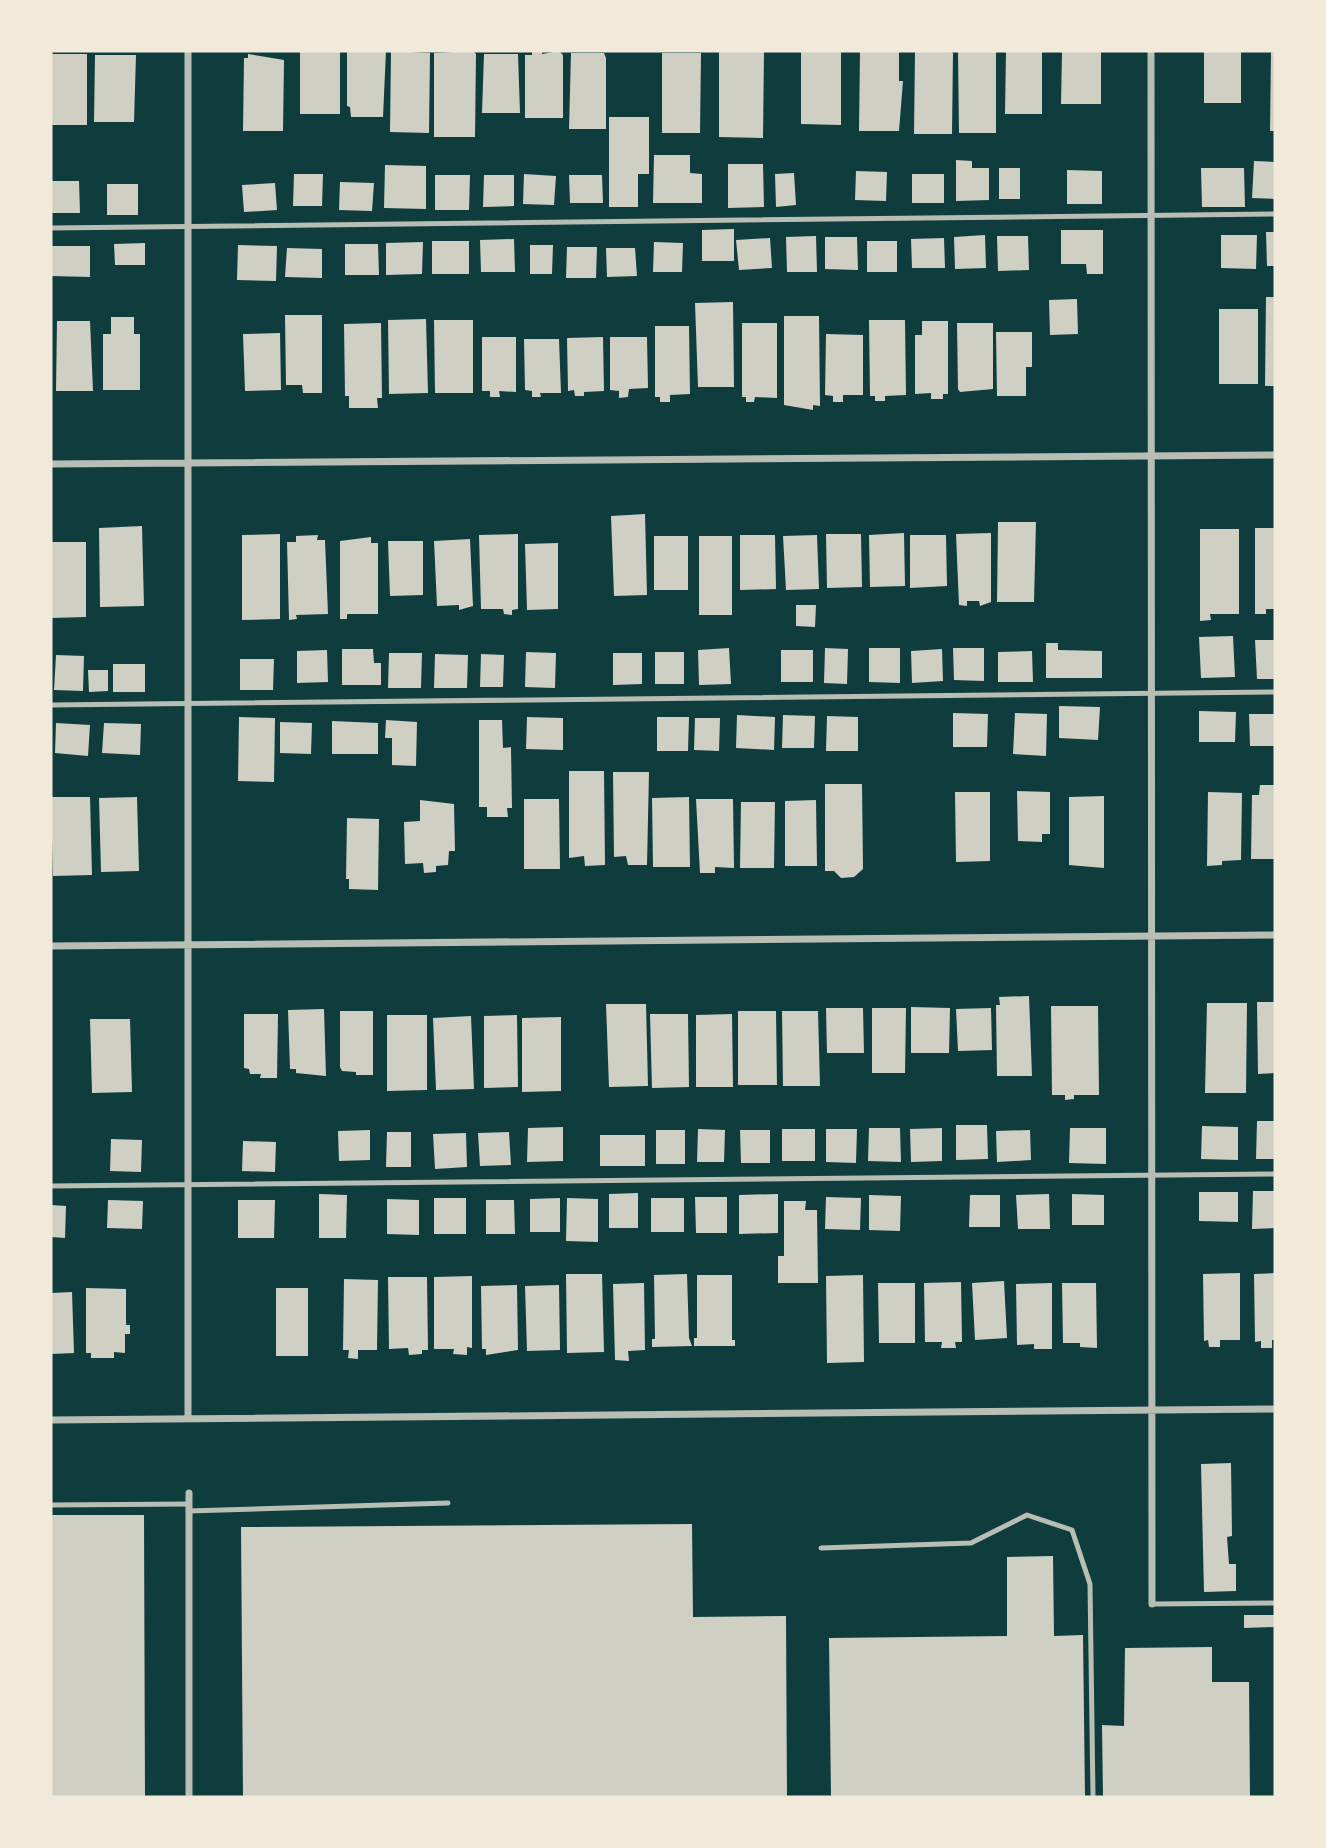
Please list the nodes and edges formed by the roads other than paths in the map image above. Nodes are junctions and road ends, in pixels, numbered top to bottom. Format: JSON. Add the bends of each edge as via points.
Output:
{"nodes":[{"id":1,"x":188,"y":51,"type":"edge"},
{"id":2,"x":1151,"y":51,"type":"edge"},
{"id":3,"x":1275,"y":214,"type":"edge"},
{"id":4,"x":1151,"y":215,"type":"junction"},
{"id":5,"x":188,"y":227,"type":"junction"},
{"id":6,"x":51,"y":228,"type":"edge"},
{"id":7,"x":1275,"y":455,"type":"edge"},
{"id":8,"x":1151,"y":457,"type":"junction"},
{"id":9,"x":188,"y":463,"type":"junction"},
{"id":10,"x":51,"y":464,"type":"edge"},
{"id":11,"x":1275,"y":692,"type":"edge"},
{"id":12,"x":1151,"y":694,"type":"junction"},
{"id":13,"x":188,"y":704,"type":"junction"},
{"id":14,"x":51,"y":705,"type":"edge"},
{"id":15,"x":1275,"y":935,"type":"edge"},
{"id":16,"x":1152,"y":936,"type":"junction"},
{"id":17,"x":189,"y":944,"type":"junction"},
{"id":18,"x":51,"y":946,"type":"edge"},
{"id":19,"x":1275,"y":1174,"type":"edge"},
{"id":20,"x":1151,"y":1175,"type":"junction"},
{"id":21,"x":188,"y":1185,"type":"junction"},
{"id":22,"x":51,"y":1186,"type":"edge"},
{"id":23,"x":1275,"y":1409,"type":"edge"},
{"id":24,"x":1153,"y":1410,"type":"junction"},
{"id":25,"x":188,"y":1419,"type":"junction"},
{"id":26,"x":51,"y":1420,"type":"edge"},
{"id":27,"x":189,"y":1493,"type":"dead end"},
{"id":28,"x":448,"y":1503,"type":"dead end"},
{"id":29,"x":51,"y":1505,"type":"edge"},
{"id":30,"x":188,"y":1507,"type":"junction"},
{"id":31,"x":821,"y":1548,"type":"dead end"},
{"id":32,"x":1275,"y":1603,"type":"edge"},
{"id":33,"x":1152,"y":1604,"type":"joint"},
{"id":34,"x":189,"y":1797,"type":"edge"},
{"id":35,"x":1093,"y":1797,"type":"edge"}],
"edges":[{"from":1,"to":5,"type":"street"},
{"from":2,"to":4,"type":"street"},
{"from":3,"to":4,"type":"lane"},
{"from":4,"to":5,"type":"lane"},
{"from":4,"to":8,"type":"street"},
{"from":5,"to":6,"type":"lane"},
{"from":5,"to":9,"type":"street"},
{"from":7,"to":8,"type":"street"},
{"from":8,"to":9,"type":"street"},
{"from":8,"to":12,"type":"street"},
{"from":9,"to":10,"type":"street"},
{"from":9,"to":13,"type":"street"},
{"from":11,"to":12,"type":"lane"},
{"from":12,"to":13,"type":"lane"},
{"from":12,"to":16,"type":"street"},
{"from":13,"to":14,"type":"lane"},
{"from":13,"to":17,"type":"street"},
{"from":15,"to":16,"type":"street"},
{"from":16,"to":17,"type":"street"},
{"from":16,"to":20,"type":"street"},
{"from":17,"to":18,"type":"street"},
{"from":17,"to":21,"type":"street"},
{"from":19,"to":20,"type":"lane"},
{"from":20,"to":21,"type":"lane"},
{"from":20,"to":24,"type":"street"},
{"from":21,"to":22,"type":"lane"},
{"from":21,"to":25,"type":"street"},
{"from":23,"to":24,"type":"street"},
{"from":24,"to":25,"type":"street"},
{"from":24,"to":33,"type":"street"},
{"from":25,"to":26,"type":"street"},
{"from":27,"to":30,"type":"street"},
{"from":28,"to":30,"type":"lane"},
{"from":29,"to":30,"type":"lane"},
{"from":30,"to":34,"type":"street"},
{"from":31,"to":35,"type":"lane","via":[[971,1543],[1027,1515],[1072,1530],[1090,1584]]},
{"from":32,"to":33,"type":"lane"}]}
